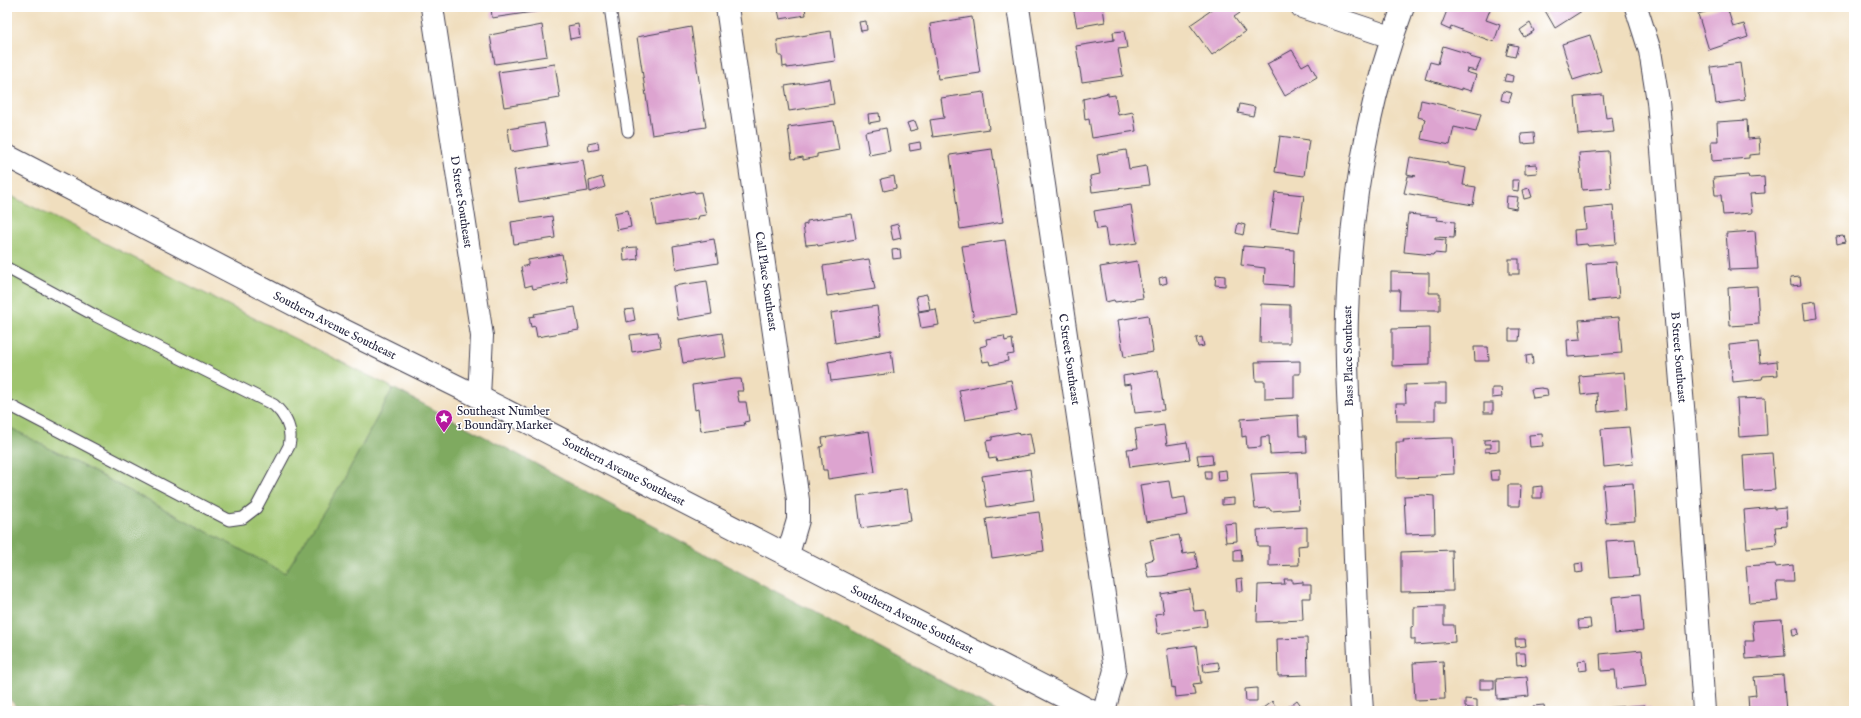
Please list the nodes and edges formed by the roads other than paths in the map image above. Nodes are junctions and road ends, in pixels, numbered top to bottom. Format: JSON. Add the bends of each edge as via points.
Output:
{"nodes":[{"id":1,"x":432,"y":7,"type":"edge"},
{"id":2,"x":610,"y":7,"type":"edge"},
{"id":3,"x":727,"y":7,"type":"edge"},
{"id":4,"x":1018,"y":7,"type":"edge"},
{"id":5,"x":1302,"y":7,"type":"edge"},
{"id":6,"x":1402,"y":7,"type":"edge"},
{"id":7,"x":1636,"y":7,"type":"edge"},
{"id":8,"x":1391,"y":37,"type":"junction"},
{"id":9,"x":628,"y":131,"type":"dead end"},
{"id":10,"x":7,"y":156,"type":"edge"},
{"id":11,"x":7,"y":268,"type":"edge"},
{"id":12,"x":479,"y":397,"type":"junction"},
{"id":13,"x":7,"y":404,"type":"edge"},
{"id":14,"x":788,"y":554,"type":"junction"},
{"id":15,"x":1091,"y":711,"type":"edge"},
{"id":16,"x":1104,"y":711,"type":"edge"},
{"id":17,"x":1362,"y":711,"type":"edge"},
{"id":18,"x":1704,"y":711,"type":"edge"}],
"edges":[{"from":1,"to":12,"type":"street","name":"D Street Southeast","via":[[482,336]]},
{"from":2,"to":9,"type":"lane"},
{"from":3,"to":14,"type":"street","name":"Call Place Southeast","via":[[798,500],[798,520]]},
{"from":4,"to":16,"type":"street","name":"C Street Southeast","via":[[1115,670]]},
{"from":5,"to":8,"type":"street"},
{"from":6,"to":8,"type":"street","name":"Bass Place Southeast"},
{"from":7,"to":18,"type":"street","name":"B Street Southeast","via":[[1650,51],[1658,101],[1685,431]]},
{"from":8,"to":17,"type":"street","name":"Bass Place Southeast","via":[[1369,120],[1356,193],[1348,277],[1347,350]]},
{"from":10,"to":12,"type":"street","name":"Southern Avenue Southeast","via":[[343,330]]},
{"from":11,"to":13,"type":"lane","via":[[96,316],[274,405],[282,413],[292,434],[289,446],[256,508],[243,518],[228,520]]},
{"from":12,"to":14,"type":"street","name":"Southern Avenue Southeast"},
{"from":14,"to":15,"type":"street","name":"Southern Avenue Southeast"}]}
